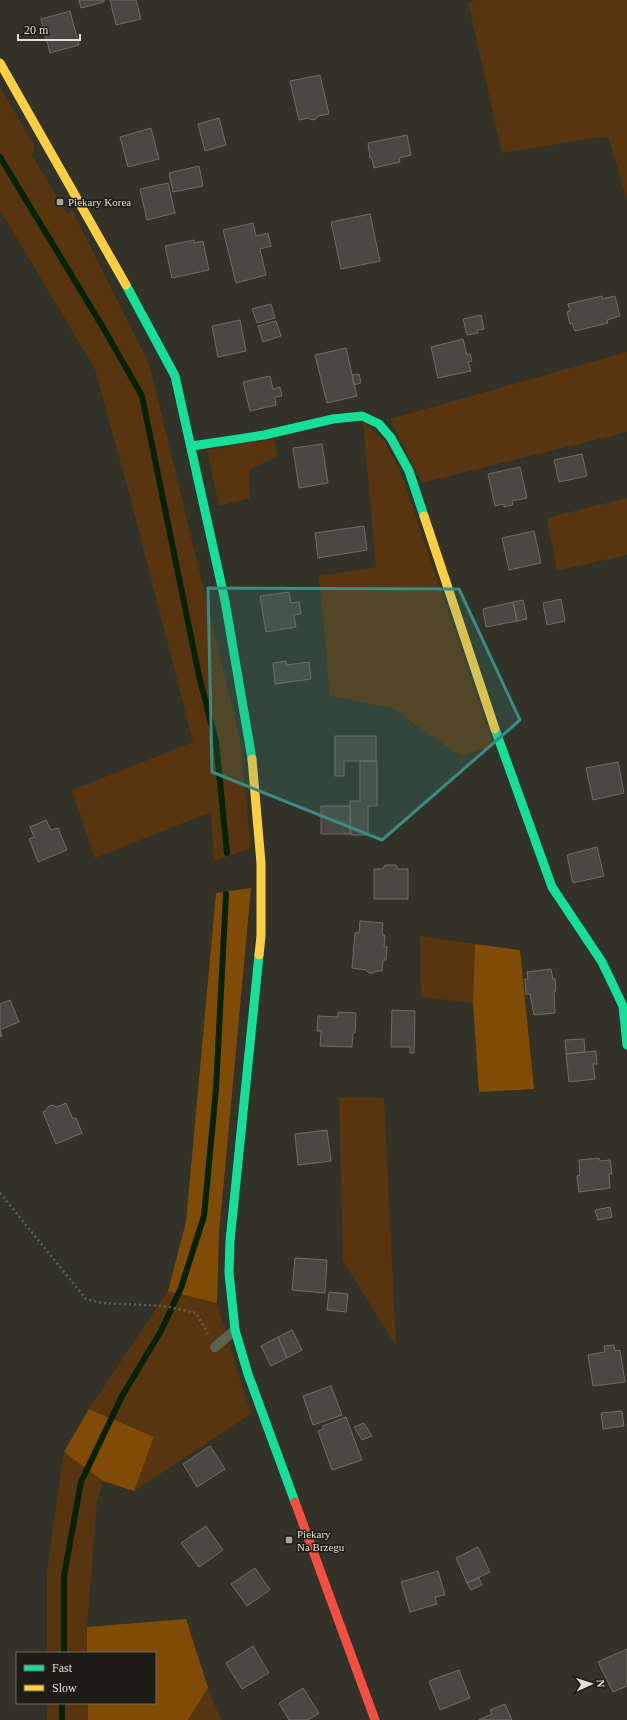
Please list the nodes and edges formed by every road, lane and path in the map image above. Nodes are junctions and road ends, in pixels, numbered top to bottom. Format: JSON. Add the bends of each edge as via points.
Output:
{"nodes":[{"id":1,"x":0,"y":63,"type":"edge"},
{"id":2,"x":192,"y":446,"type":"junction"},
{"id":3,"x":627,"y":1045,"type":"edge"},
{"id":4,"x":0,"y":1193,"type":"edge"},
{"id":5,"x":235,"y":1330,"type":"junction"},
{"id":6,"x":215,"y":1347,"type":"joint"},
{"id":7,"x":375,"y":1720,"type":"edge"}],
"edges":[{"from":1,"to":2,"type":"street","via":[[175,376]]},
{"from":2,"to":3,"type":"street","via":[[264,435],[333,419],[362,416],[379,424],[390,438],[409,471],[497,735],[552,886],[602,962],[623,1006]]},
{"from":2,"to":5,"type":"street","via":[[225,601],[254,772],[260,863],[261,936],[230,1241],[229,1272]]},
{"from":4,"to":6,"type":"path","via":[[86,1299],[102,1303],[164,1306],[196,1313]]},
{"from":5,"to":6,"type":"lane"},
{"from":5,"to":7,"type":"street","via":[[258,1404]]}]}
